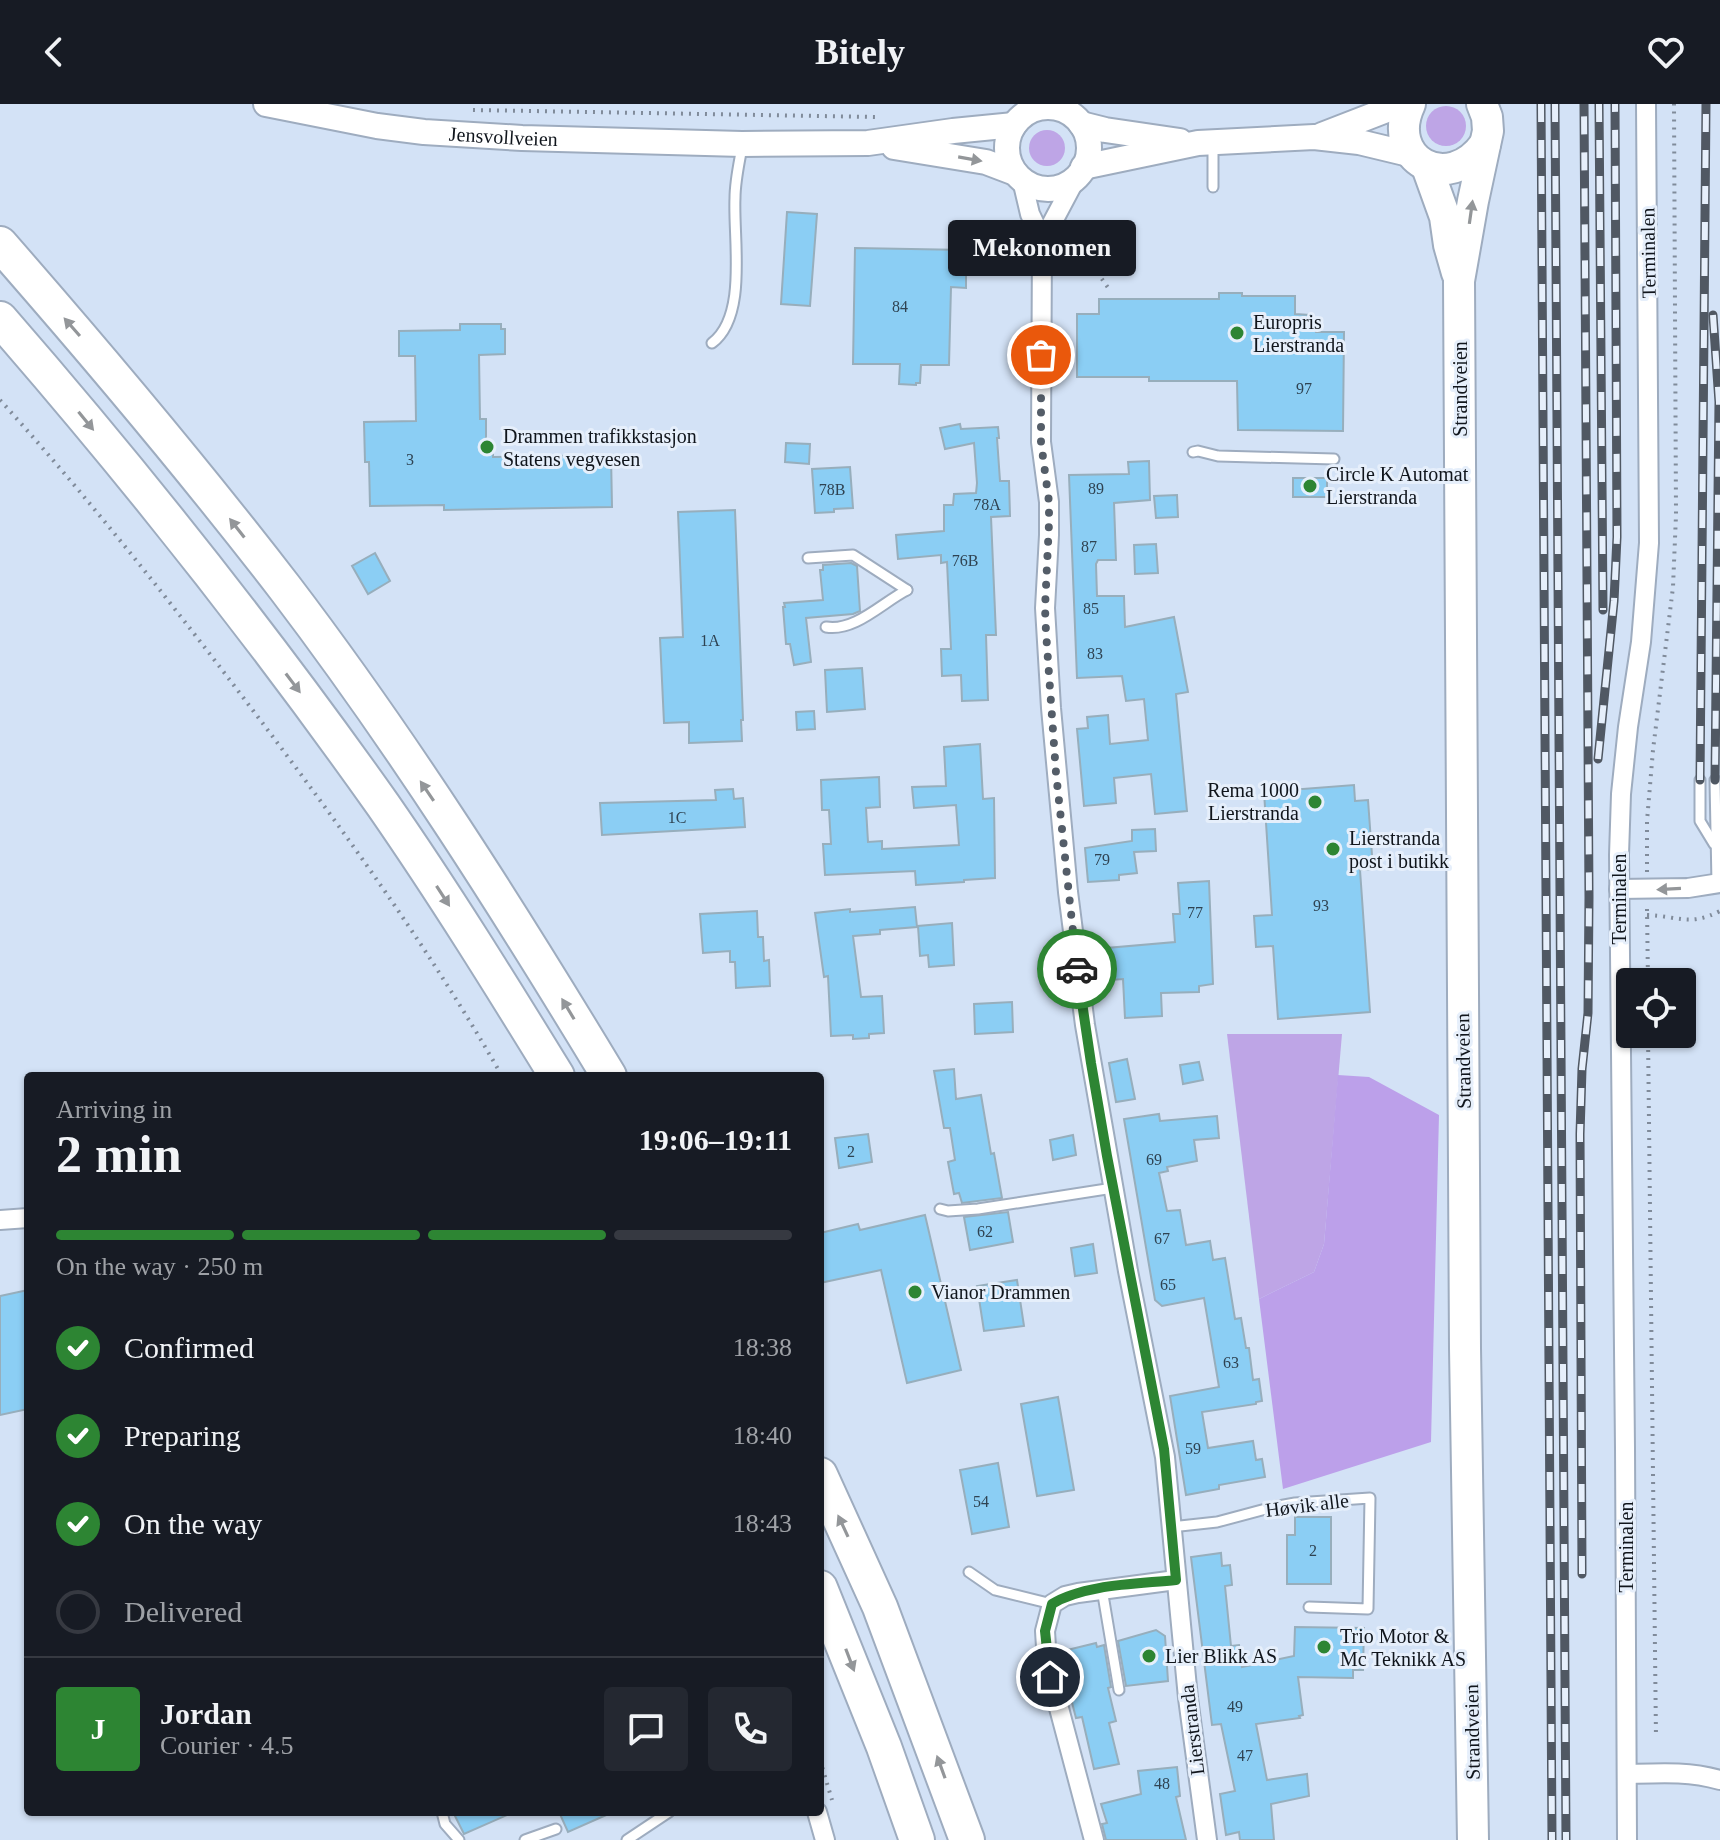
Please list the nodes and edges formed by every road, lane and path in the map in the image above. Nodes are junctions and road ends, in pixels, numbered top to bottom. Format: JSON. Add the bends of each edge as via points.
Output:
{"nodes":[{"id":1,"x":266,"y":104,"type":"edge"},
{"id":2,"x":1402,"y":104,"type":"edge"},
{"id":3,"x":1410,"y":104,"type":"edge"},
{"id":4,"x":1482,"y":104,"type":"edge"},
{"id":5,"x":1646,"y":104,"type":"edge"},
{"id":6,"x":471,"y":110,"type":"dead end"},
{"id":7,"x":1023,"y":114,"type":"edge"},
{"id":8,"x":1073,"y":114,"type":"edge"},
{"id":9,"x":890,"y":117,"type":"dead end"},
{"id":10,"x":1314,"y":137,"type":"junction"},
{"id":11,"x":868,"y":143,"type":"junction"},
{"id":12,"x":1206,"y":143,"type":"junction"},
{"id":13,"x":742,"y":144,"type":"junction"},
{"id":14,"x":1485,"y":144,"type":"junction"},
{"id":15,"x":1420,"y":161,"type":"junction"},
{"id":16,"x":1080,"y":172,"type":"junction"},
{"id":17,"x":1019,"y":176,"type":"junction"},
{"id":18,"x":1213,"y":187,"type":"dead end"},
{"id":19,"x":1051,"y":242,"type":"junction"},
{"id":20,"x":0,"y":244,"type":"edge"},
{"id":21,"x":1459,"y":281,"type":"junction"},
{"id":22,"x":1109,"y":289,"type":"dead end"},
{"id":23,"x":0,"y":319,"type":"edge"},
{"id":24,"x":712,"y":343,"type":"dead end"},
{"id":25,"x":0,"y":400,"type":"edge"},
{"id":26,"x":1193,"y":452,"type":"dead end"},
{"id":27,"x":1334,"y":459,"type":"dead end"},
{"id":28,"x":808,"y":558,"type":"dead end"},
{"id":29,"x":826,"y":627,"type":"dead end"},
{"id":30,"x":1700,"y":780,"type":"dead end"},
{"id":31,"x":1715,"y":780,"type":"dead end"},
{"id":32,"x":1718,"y":844,"type":"edge"},
{"id":33,"x":1718,"y":884,"type":"edge"},
{"id":34,"x":1619,"y":889,"type":"junction"},
{"id":35,"x":1720,"y":911,"type":"edge"},
{"id":36,"x":1647,"y":915,"type":"dead end"},
{"id":37,"x":1648,"y":1048,"type":"edge"},
{"id":38,"x":500,"y":1072,"type":"edge"},
{"id":39,"x":555,"y":1072,"type":"edge"},
{"id":40,"x":607,"y":1072,"type":"edge"},
{"id":41,"x":1113,"y":1188,"type":"junction"},
{"id":42,"x":940,"y":1209,"type":"dead end"},
{"id":43,"x":24,"y":1218,"type":"edge"},
{"id":44,"x":0,"y":1220,"type":"edge"},
{"id":45,"x":824,"y":1484,"type":"edge"},
{"id":46,"x":1171,"y":1527,"type":"junction"},
{"id":47,"x":969,"y":1572,"type":"dead end"},
{"id":48,"x":1176,"y":1580,"type":"junction"},
{"id":49,"x":1102,"y":1589,"type":"junction"},
{"id":50,"x":824,"y":1598,"type":"edge"},
{"id":51,"x":1052,"y":1604,"type":"junction"},
{"id":52,"x":1309,"y":1607,"type":"dead end"},
{"id":53,"x":1119,"y":1690,"type":"dead end"},
{"id":54,"x":1656,"y":1738,"type":"dead end"},
{"id":55,"x":1628,"y":1774,"type":"junction"},
{"id":56,"x":1720,"y":1780,"type":"edge"},
{"id":57,"x":443,"y":1816,"type":"edge"},
{"id":58,"x":663,"y":1816,"type":"edge"},
{"id":59,"x":818,"y":1816,"type":"edge"},
{"id":60,"x":556,"y":1829,"type":"dead end"},
{"id":61,"x":459,"y":1840,"type":"edge"},
{"id":62,"x":525,"y":1840,"type":"edge"},
{"id":63,"x":627,"y":1840,"type":"edge"},
{"id":64,"x":825,"y":1840,"type":"edge"},
{"id":65,"x":917,"y":1840,"type":"edge"},
{"id":66,"x":967,"y":1840,"type":"edge"},
{"id":67,"x":1094,"y":1840,"type":"edge"},
{"id":68,"x":1207,"y":1840,"type":"edge"},
{"id":69,"x":1473,"y":1840,"type":"edge"},
{"id":70,"x":1627,"y":1840,"type":"edge"}],
"edges":[{"from":1,"to":13,"type":"street","name":"Jensvollveien","via":[[424,132]]},
{"from":2,"to":10,"type":"street"},
{"from":3,"to":15,"type":"main road","name":"Strandveien","via":[[1404,116],[1406,142]]},
{"from":4,"to":14,"type":"main road","name":"Strandveien","via":[[1487,117]]},
{"from":5,"to":34,"type":"street","name":"Terminalen","via":[[1649,543],[1621,794]]},
{"from":6,"to":9,"type":"path"},
{"from":7,"to":8,"type":"street","via":[[1047,107]]},
{"from":7,"to":11,"type":"street","name":"Jensvollveien"},
{"from":7,"to":17,"type":"street","via":[[1007,144]]},
{"from":8,"to":12,"type":"street","via":[[1105,130]]},
{"from":8,"to":16,"type":"street","via":[[1088,140]]},
{"from":10,"to":12,"type":"street"},
{"from":10,"to":15,"type":"street","via":[[1359,142]]},
{"from":11,"to":13,"type":"street","name":"Jensvollveien"},
{"from":11,"to":17,"type":"street","name":"Jensvollveien","one_way":true,"via":[[986,162]]},
{"from":12,"to":16,"type":"street"},
{"from":12,"to":18,"type":"lane"},
{"from":13,"to":24,"type":"lane","via":[[735,196],[734,309]]},
{"from":14,"to":15,"type":"main road","via":[[1476,157],[1455,168],[1441,170]]},
{"from":21,"to":14,"type":"main road","name":"Strandveien","one_way":true},
{"from":15,"to":21,"type":"main road","name":"Strandveien","via":[[1445,217]]},
{"from":16,"to":17,"type":"street","via":[[1057,188],[1033,186]]},
{"from":16,"to":19,"type":"street","name":"Lierstranda"},
{"from":17,"to":19,"type":"street","name":"Lierstranda","via":[[1030,214]]},
{"from":19,"to":22,"type":"path","via":[[1080,248]]},
{"from":19,"to":41,"type":"street","name":"Lierstranda","via":[[1040,286],[1051,708],[1078,975]]},
{"from":40,"to":20,"type":"highway","one_way":true,"via":[[467,850],[285,589],[140,405]]},
{"from":21,"to":69,"type":"main road","name":"Strandveien"},
{"from":23,"to":39,"type":"highway","one_way":true,"via":[[169,521],[292,681],[425,867]]},
{"from":25,"to":38,"type":"path","via":[[197,637],[340,826]]},
{"from":26,"to":27,"type":"lane"},
{"from":28,"to":29,"type":"lane","via":[[853,555],[907,590],[857,621]]},
{"from":30,"to":32,"type":"lane","via":[[1700,821]]},
{"from":31,"to":32,"type":"lane"},
{"from":32,"to":33,"type":"lane"},
{"from":33,"to":34,"type":"street","one_way":true},
{"from":34,"to":55,"type":"street","name":"Terminalen"},
{"from":35,"to":36,"type":"path","via":[[1688,921]]},
{"from":37,"to":54,"type":"path"},
{"from":41,"to":42,"type":"lane","via":[[978,1209]]},
{"from":41,"to":46,"type":"street","name":"Lierstranda","via":[[1164,1449]]},
{"from":43,"to":44,"type":"street"},
{"from":66,"to":45,"type":"highway","one_way":true,"via":[[880,1607]]},
{"from":46,"to":48,"type":"street","name":"Lierstranda"},
{"from":46,"to":52,"type":"lane","name":"Høvik alle","via":[[1295,1503],[1370,1498],[1368,1609]]},
{"from":47,"to":51,"type":"lane","via":[[995,1590]]},
{"from":48,"to":49,"type":"street"},
{"from":48,"to":68,"type":"street","name":"Lierstranda"},
{"from":49,"to":51,"type":"street"},
{"from":49,"to":53,"type":"lane"},
{"from":50,"to":65,"type":"highway","one_way":true},
{"from":51,"to":67,"type":"street","via":[[1045,1631],[1047,1663]]},
{"from":55,"to":56,"type":"street","via":[[1671,1772]]},
{"from":55,"to":70,"type":"street","name":"Terminalen"},
{"from":57,"to":61,"type":"lane"},
{"from":58,"to":63,"type":"lane"},
{"from":59,"to":64,"type":"street"},
{"from":60,"to":62,"type":"lane"}]}
